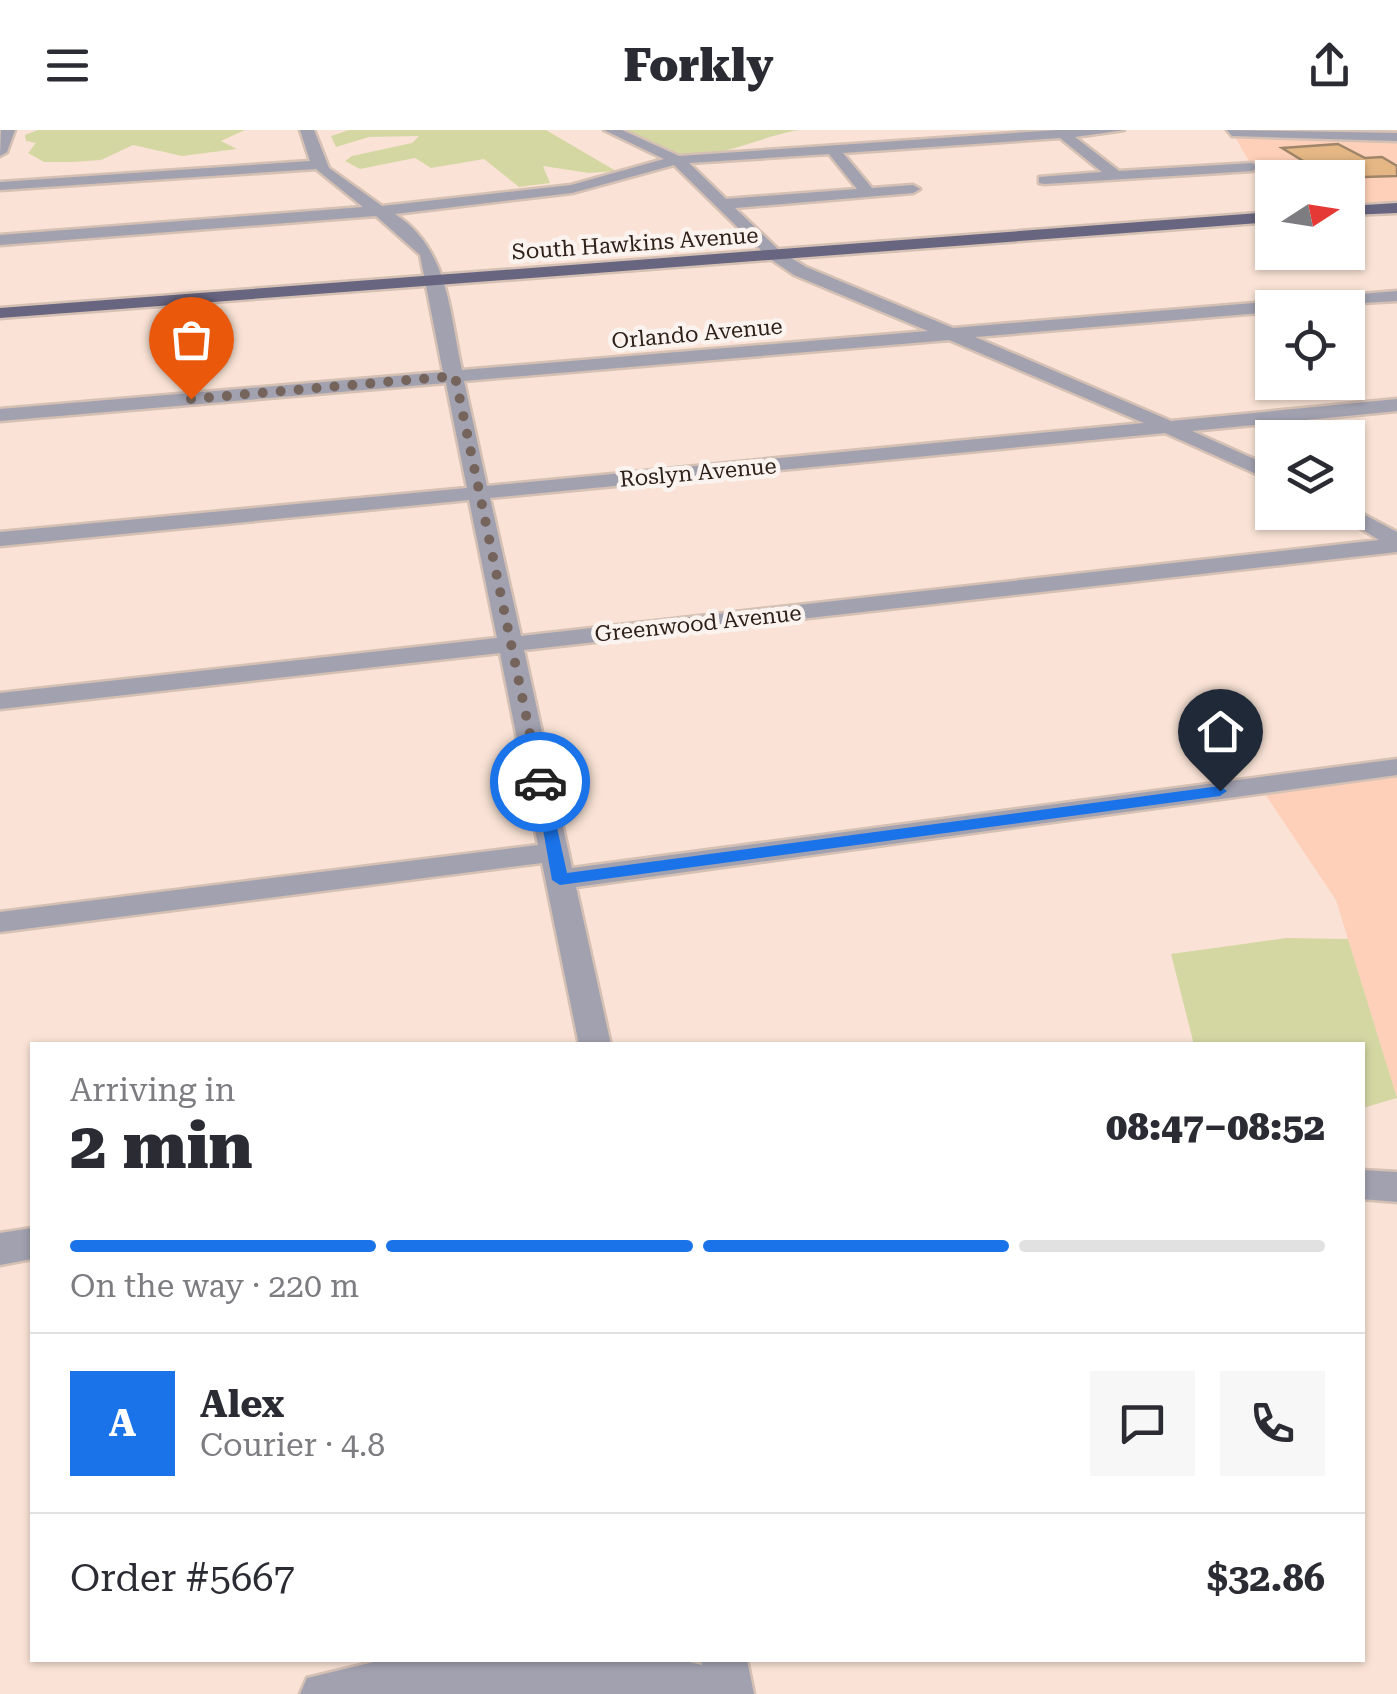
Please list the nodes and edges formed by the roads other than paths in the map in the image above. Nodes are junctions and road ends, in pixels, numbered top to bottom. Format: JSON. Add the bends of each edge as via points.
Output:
{"nodes":[{"id":1,"x":8,"y":130,"type":"edge"},
{"id":2,"x":307,"y":130,"type":"edge"},
{"id":3,"x":611,"y":130,"type":"edge"},
{"id":4,"x":1117,"y":130,"type":"edge"},
{"id":5,"x":1237,"y":132,"type":"edge"},
{"id":6,"x":1063,"y":134,"type":"junction"},
{"id":7,"x":1397,"y":137,"type":"edge"},
{"id":8,"x":833,"y":150,"type":"junction"},
{"id":9,"x":0,"y":152,"type":"edge"},
{"id":10,"x":676,"y":160,"type":"junction"},
{"id":11,"x":317,"y":166,"type":"junction"},
{"id":12,"x":1116,"y":176,"type":"junction"},
{"id":13,"x":1044,"y":180,"type":"dead end"},
{"id":14,"x":0,"y":186,"type":"edge"},
{"id":15,"x":913,"y":189,"type":"dead end"},
{"id":16,"x":868,"y":193,"type":"junction"},
{"id":17,"x":722,"y":204,"type":"junction"},
{"id":18,"x":1397,"y":208,"type":"edge"},
{"id":19,"x":1365,"y":210,"type":"edge"},
{"id":20,"x":387,"y":213,"type":"junction"},
{"id":21,"x":1255,"y":217,"type":"edge"},
{"id":22,"x":0,"y":240,"type":"edge"},
{"id":23,"x":775,"y":255,"type":"junction"},
{"id":24,"x":434,"y":280,"type":"junction"},
{"id":25,"x":1397,"y":296,"type":"edge"},
{"id":26,"x":0,"y":313,"type":"edge"},
{"id":27,"x":952,"y":334,"type":"junction"},
{"id":28,"x":455,"y":376,"type":"junction"},
{"id":29,"x":1397,"y":404,"type":"edge"},
{"id":30,"x":0,"y":415,"type":"edge"},
{"id":31,"x":1164,"y":426,"type":"junction"},
{"id":32,"x":1255,"y":467,"type":"edge"},
{"id":33,"x":479,"y":493,"type":"junction"},
{"id":34,"x":1365,"y":524,"type":"edge"},
{"id":35,"x":0,"y":539,"type":"edge"},
{"id":36,"x":1397,"y":543,"type":"edge"},
{"id":37,"x":511,"y":645,"type":"junction"},
{"id":38,"x":0,"y":701,"type":"edge"},
{"id":39,"x":1397,"y":767,"type":"edge"},
{"id":40,"x":557,"y":866,"type":"junction"},
{"id":41,"x":0,"y":922,"type":"edge"},
{"id":42,"x":594,"y":1042,"type":"edge"},
{"id":43,"x":1365,"y":1184,"type":"edge"},
{"id":44,"x":1397,"y":1186,"type":"edge"},
{"id":45,"x":30,"y":1244,"type":"edge"},
{"id":46,"x":0,"y":1249,"type":"edge"},
{"id":47,"x":724,"y":1662,"type":"edge"},
{"id":48,"x":323,"y":1694,"type":"edge"},
{"id":49,"x":729,"y":1694,"type":"edge"}],
"edges":[{"from":1,"to":9,"type":"street"},
{"from":2,"to":11,"type":"street"},
{"from":3,"to":10,"type":"street"},
{"from":4,"to":6,"type":"street"},
{"from":5,"to":7,"type":"street"},
{"from":5,"to":12,"type":"street","via":[[1256,171]]},
{"from":6,"to":8,"type":"street"},
{"from":6,"to":12,"type":"street"},
{"from":8,"to":10,"type":"street"},
{"from":8,"to":16,"type":"street"},
{"from":10,"to":17,"type":"street"},
{"from":10,"to":20,"type":"street","via":[[557,192]]},
{"from":11,"to":14,"type":"street"},
{"from":11,"to":20,"type":"street"},
{"from":12,"to":13,"type":"street"},
{"from":15,"to":16,"type":"street"},
{"from":16,"to":17,"type":"street"},
{"from":17,"to":23,"type":"street"},
{"from":18,"to":19,"type":"main road"},
{"from":20,"to":22,"type":"street"},
{"from":20,"to":24,"type":"street","via":[[421,243]]},
{"from":21,"to":23,"type":"main road","name":"South Hawkins Avenue"},
{"from":23,"to":24,"type":"main road","name":"South Hawkins Avenue"},
{"from":23,"to":27,"type":"street","via":[[800,272]]},
{"from":24,"to":26,"type":"main road","name":"South Hawkins Avenue"},
{"from":24,"to":28,"type":"street"},
{"from":25,"to":27,"type":"street","name":"Orlando Avenue"},
{"from":27,"to":28,"type":"street","name":"Orlando Avenue"},
{"from":27,"to":31,"type":"street"},
{"from":28,"to":30,"type":"street","name":"Orlando Avenue"},
{"from":28,"to":33,"type":"street"},
{"from":29,"to":31,"type":"street","name":"Roslyn Avenue"},
{"from":31,"to":32,"type":"street"},
{"from":31,"to":33,"type":"street","name":"Roslyn Avenue"},
{"from":33,"to":35,"type":"street","name":"Roslyn Avenue"},
{"from":33,"to":37,"type":"street"},
{"from":34,"to":36,"type":"street"},
{"from":36,"to":37,"type":"street","name":"Greenwood Avenue"},
{"from":37,"to":38,"type":"street","name":"Greenwood Avenue"},
{"from":37,"to":40,"type":"street"},
{"from":39,"to":40,"type":"street"},
{"from":40,"to":41,"type":"street"},
{"from":40,"to":42,"type":"street"},
{"from":43,"to":44,"type":"street"},
{"from":45,"to":46,"type":"street"},
{"from":47,"to":49,"type":"street"},
{"from":48,"to":49,"type":"street","via":[[460,1670],[526,1666],[586,1668]]}]}
